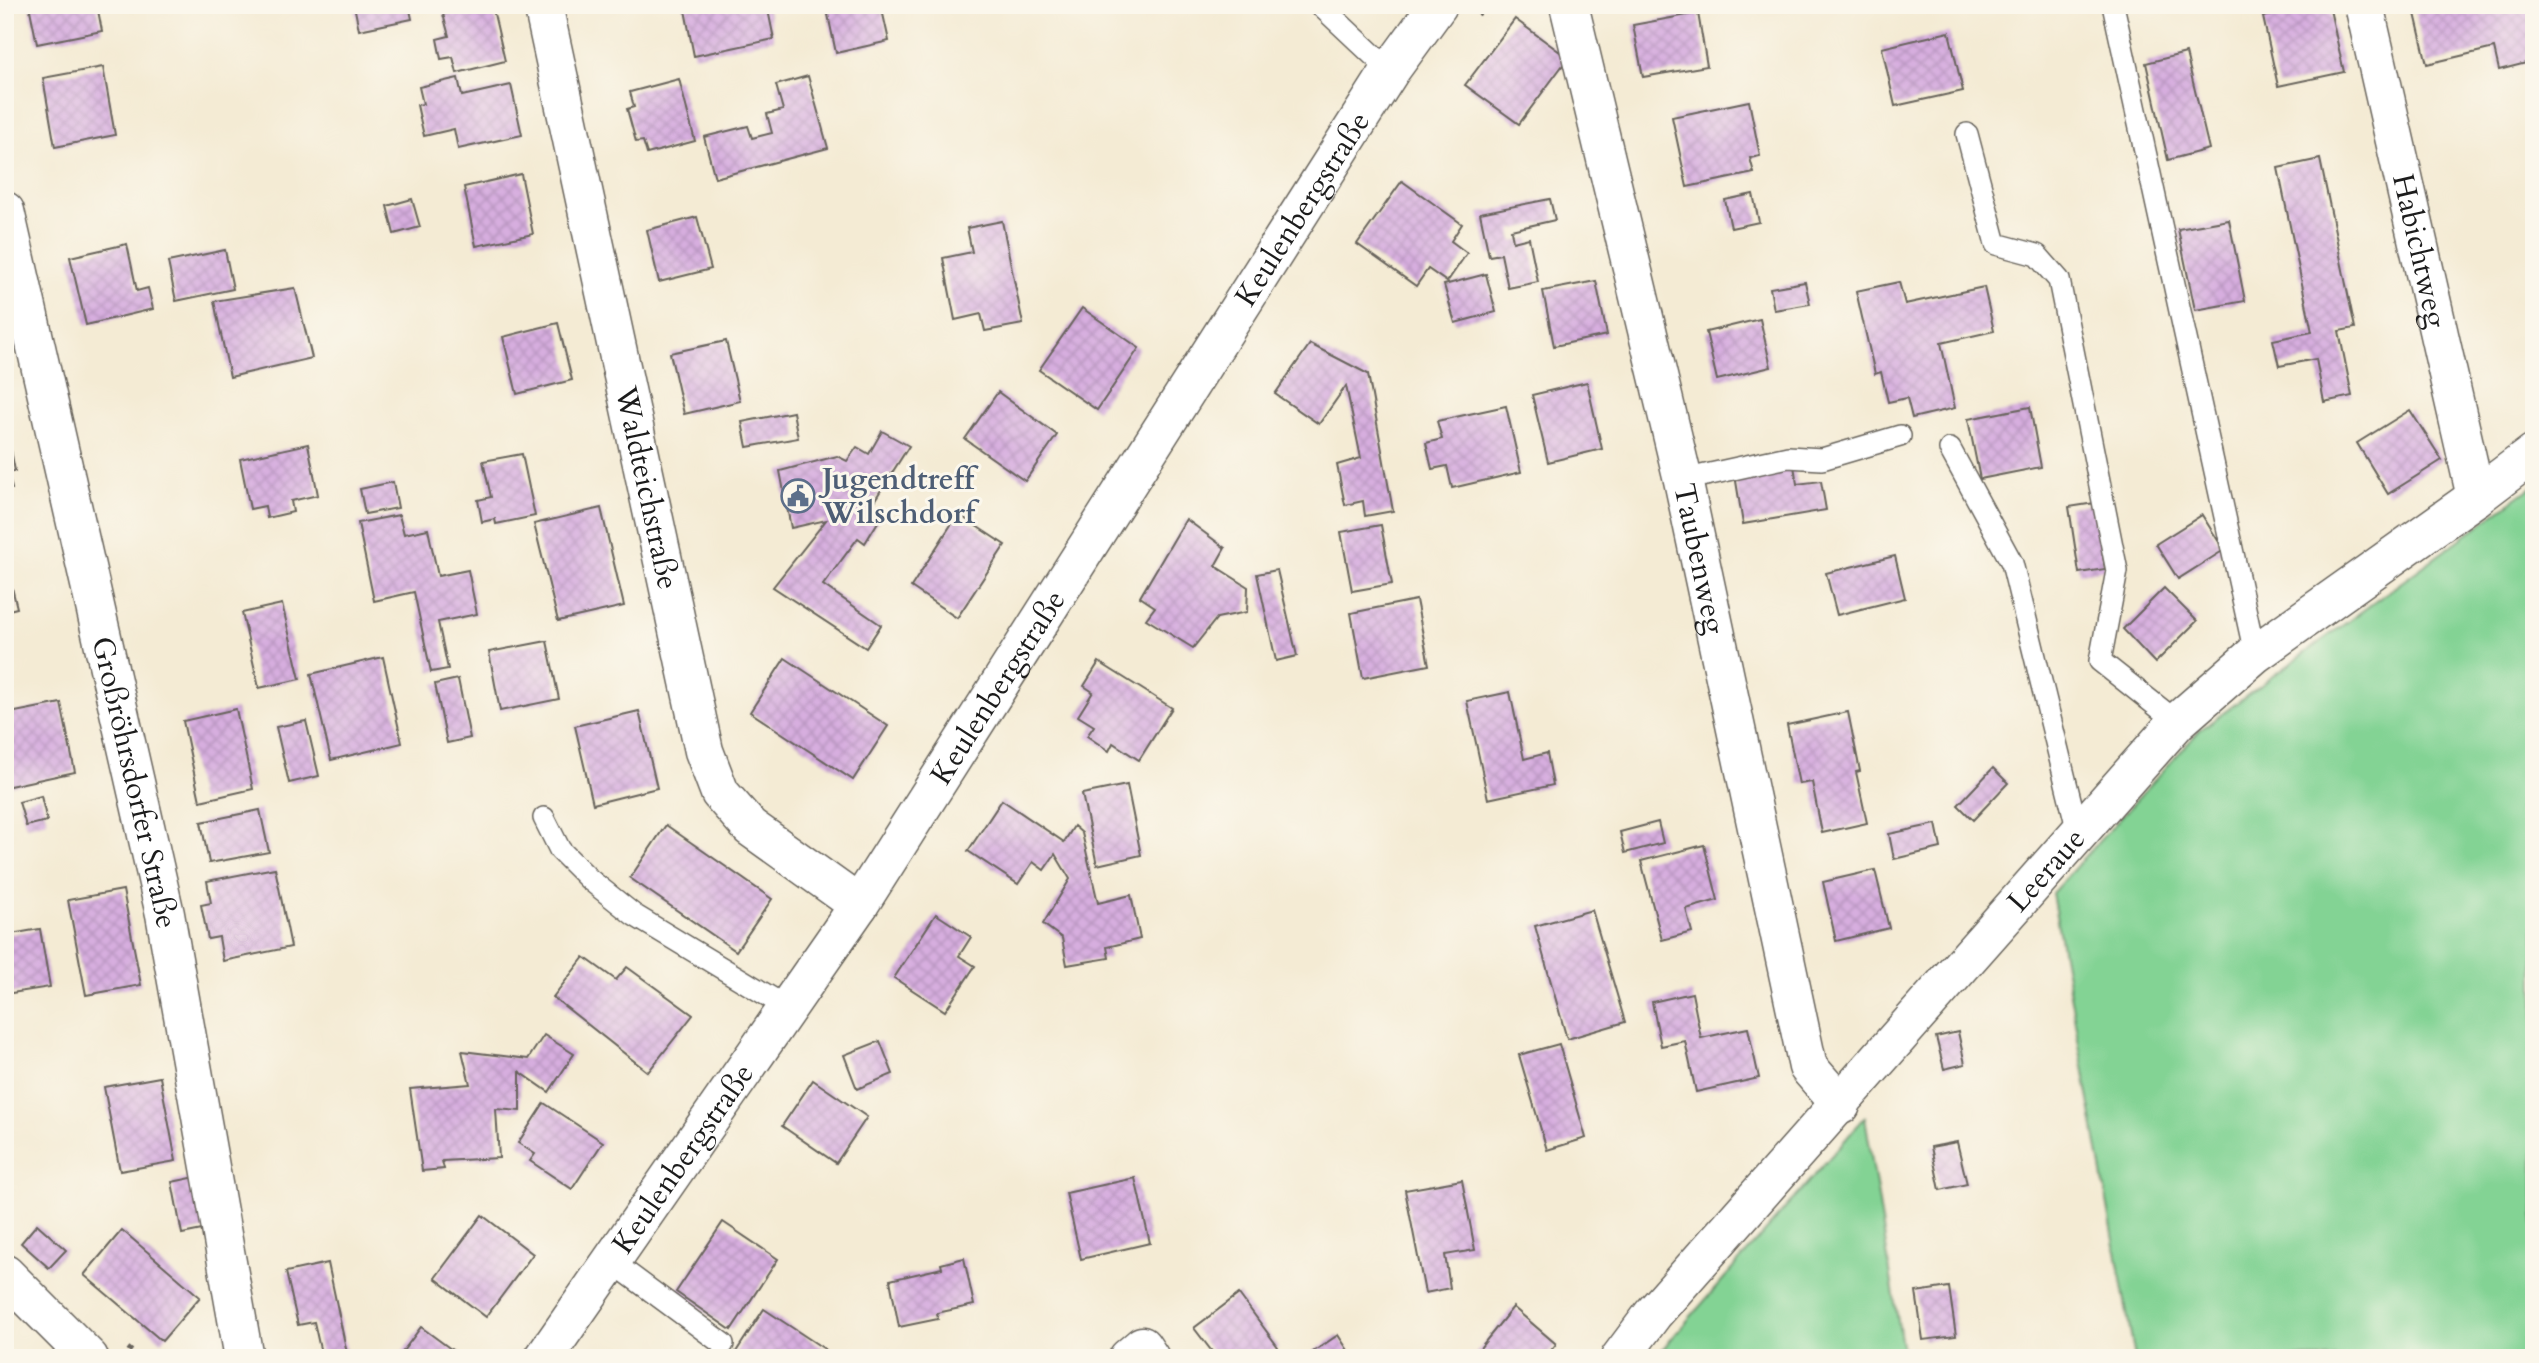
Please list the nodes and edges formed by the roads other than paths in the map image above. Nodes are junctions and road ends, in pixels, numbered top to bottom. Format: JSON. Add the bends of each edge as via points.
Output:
{"nodes":[{"id":1,"x":1320,"y":5,"type":"edge"},
{"id":2,"x":1438,"y":5,"type":"edge"},
{"id":3,"x":1569,"y":5,"type":"edge"},
{"id":4,"x":2113,"y":5,"type":"edge"},
{"id":5,"x":2364,"y":5,"type":"edge"},
{"id":6,"x":548,"y":6,"type":"edge"},
{"id":7,"x":1390,"y":71,"type":"junction"},
{"id":8,"x":1967,"y":134,"type":"dead end"},
{"id":9,"x":5,"y":211,"type":"edge"},
{"id":10,"x":1900,"y":436,"type":"dead end"},
{"id":11,"x":1950,"y":449,"type":"dead end"},
{"id":12,"x":2534,"y":453,"type":"edge"},
{"id":13,"x":1682,"y":480,"type":"junction"},
{"id":14,"x":2476,"y":497,"type":"junction"},
{"id":15,"x":2255,"y":654,"type":"junction"},
{"id":16,"x":2177,"y":722,"type":"junction"},
{"id":17,"x":544,"y":818,"type":"dead end"},
{"id":18,"x":2078,"y":832,"type":"junction"},
{"id":19,"x":859,"y":905,"type":"junction"},
{"id":20,"x":788,"y":1008,"type":"junction"},
{"id":21,"x":1841,"y":1105,"type":"junction"},
{"id":22,"x":611,"y":1261,"type":"junction"},
{"id":23,"x":5,"y":1274,"type":"edge"},
{"id":24,"x":723,"y":1344,"type":"dead end"},
{"id":25,"x":89,"y":1358,"type":"edge"},
{"id":26,"x":244,"y":1358,"type":"edge"},
{"id":27,"x":544,"y":1358,"type":"edge"},
{"id":28,"x":1128,"y":1358,"type":"edge"},
{"id":29,"x":1150,"y":1358,"type":"edge"},
{"id":30,"x":1620,"y":1358,"type":"edge"}],
"edges":[{"from":1,"to":7,"type":"lane"},
{"from":2,"to":7,"type":"street","name":"Keulenbergstraße"},
{"from":3,"to":13,"type":"street","name":"Taubenweg"},
{"from":4,"to":15,"type":"lane"},
{"from":5,"to":14,"type":"street","name":"Habichtweg"},
{"from":6,"to":19,"type":"street","name":"Waldteichstraße","via":[[704,751],[720,793],[750,827]]},
{"from":7,"to":19,"type":"street","name":"Keulenbergstraße"},
{"from":8,"to":16,"type":"lane","via":[[1996,244],[2037,255],[2059,279],[2117,570],[2101,661]]},
{"from":9,"to":26,"type":"street","name":"Großröhrsdorfer Straße","via":[[165,914]]},
{"from":10,"to":13,"type":"lane","via":[[1822,459],[1788,457]]},
{"from":11,"to":18,"type":"lane","via":[[2012,562]]},
{"from":12,"to":14,"type":"street","name":"Leeraue"},
{"from":13,"to":21,"type":"street","name":"Taubenweg","via":[[1808,1067]]},
{"from":14,"to":15,"type":"street","name":"Leeraue"},
{"from":15,"to":16,"type":"street","name":"Leeraue"},
{"from":16,"to":18,"type":"street","name":"Leeraue"},
{"from":17,"to":20,"type":"lane","via":[[560,850],[634,915]]},
{"from":18,"to":21,"type":"street","name":"Leeraue"},
{"from":19,"to":20,"type":"street","name":"Keulenbergstraße"},
{"from":20,"to":22,"type":"street","name":"Keulenbergstraße"},
{"from":21,"to":30,"type":"street","name":"Leeraue","via":[[1653,1314]]},
{"from":22,"to":24,"type":"lane"},
{"from":22,"to":27,"type":"street","name":"Keulenbergstraße"},
{"from":23,"to":25,"type":"street"},
{"from":28,"to":29,"type":"street","via":[[1142,1346]]}]}
